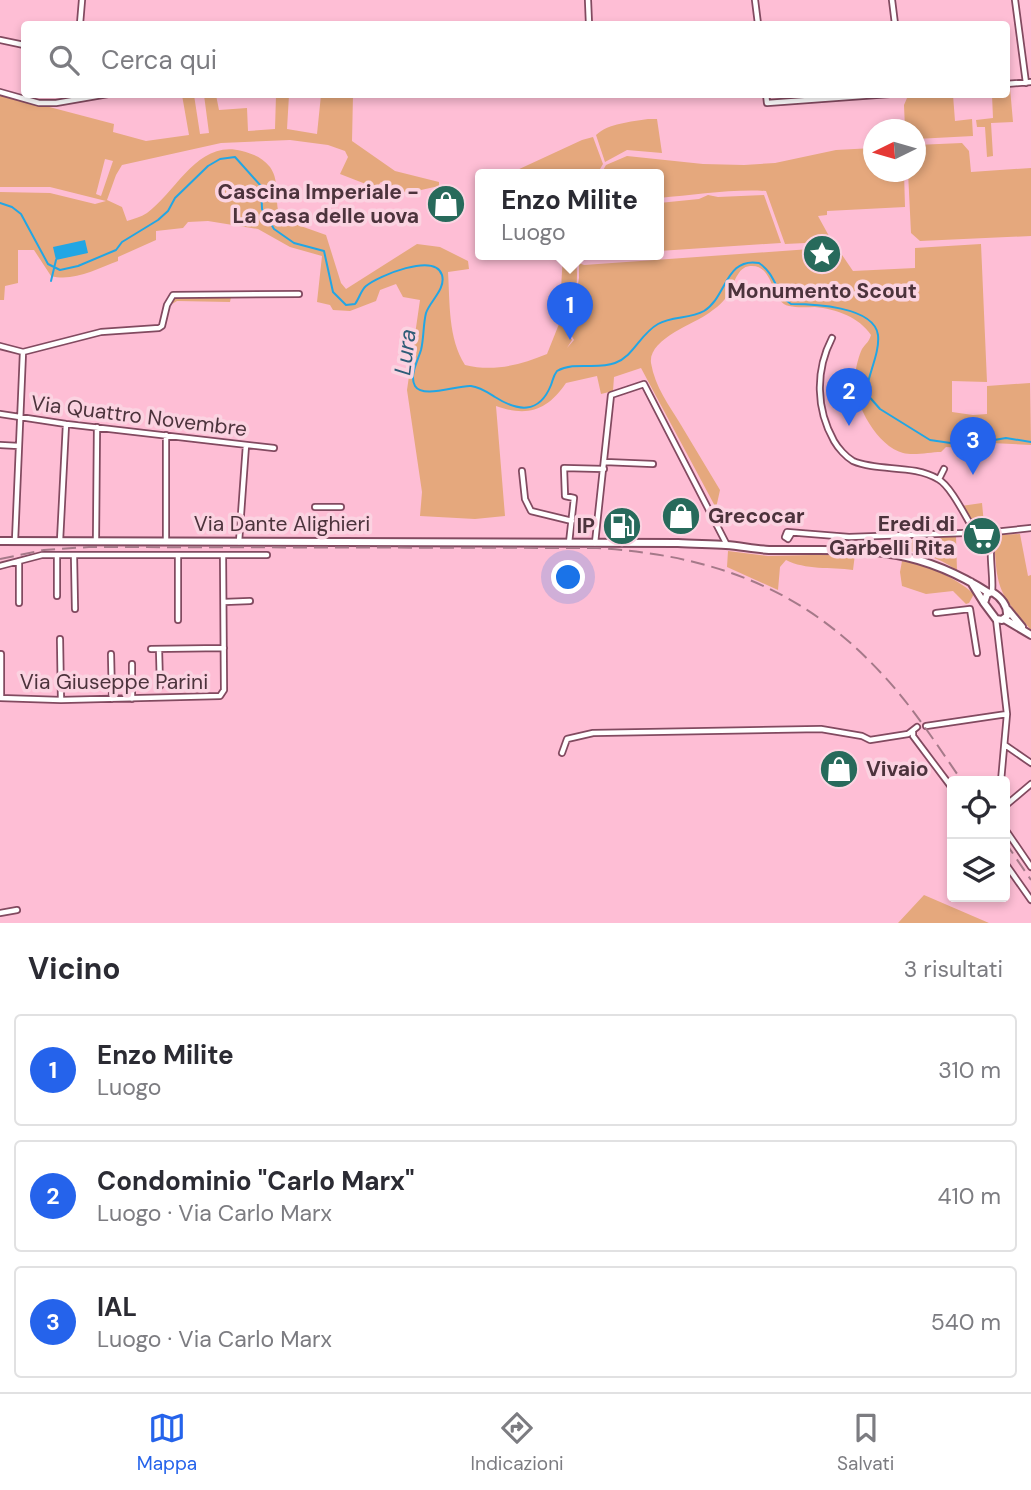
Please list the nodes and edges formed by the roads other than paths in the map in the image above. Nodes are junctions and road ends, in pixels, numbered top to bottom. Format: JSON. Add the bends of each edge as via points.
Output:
{"nodes":[{"id":1,"x":82,"y":0,"type":"edge"},
{"id":2,"x":588,"y":0,"type":"edge"},
{"id":3,"x":755,"y":0,"type":"edge"},
{"id":4,"x":892,"y":0,"type":"edge"},
{"id":5,"x":1015,"y":0,"type":"edge"},
{"id":6,"x":80,"y":21,"type":"edge"},
{"id":7,"x":589,"y":21,"type":"edge"},
{"id":8,"x":758,"y":21,"type":"edge"},
{"id":9,"x":895,"y":21,"type":"edge"},
{"id":10,"x":0,"y":40,"type":"edge"},
{"id":11,"x":21,"y":44,"type":"edge"},
{"id":12,"x":1010,"y":84,"type":"edge"},
{"id":13,"x":1030,"y":84,"type":"edge"},
{"id":14,"x":0,"y":92,"type":"edge"},
{"id":15,"x":21,"y":98,"type":"edge"},
{"id":16,"x":22,"y":98,"type":"edge"},
{"id":17,"x":85,"y":98,"type":"edge"},
{"id":18,"x":766,"y":98,"type":"edge"},
{"id":19,"x":835,"y":98,"type":"edge"},
{"id":20,"x":299,"y":294,"type":"dead end"},
{"id":21,"x":832,"y":338,"type":"dead end"},
{"id":22,"x":0,"y":346,"type":"edge"},
{"id":23,"x":23,"y":352,"type":"junction"},
{"id":24,"x":0,"y":414,"type":"edge"},
{"id":25,"x":20,"y":418,"type":"junction"},
{"id":26,"x":66,"y":424,"type":"junction"},
{"id":27,"x":97,"y":427,"type":"junction"},
{"id":28,"x":166,"y":435,"type":"junction"},
{"id":29,"x":246,"y":444,"type":"junction"},
{"id":30,"x":0,"y":445,"type":"edge"},
{"id":31,"x":19,"y":446,"type":"junction"},
{"id":32,"x":274,"y":448,"type":"dead end"},
{"id":33,"x":605,"y":462,"type":"junction"},
{"id":34,"x":653,"y":464,"type":"dead end"},
{"id":35,"x":604,"y":469,"type":"junction"},
{"id":36,"x":944,"y":469,"type":"dead end"},
{"id":37,"x":522,"y":471,"type":"dead end"},
{"id":38,"x":939,"y":479,"type":"junction"},
{"id":39,"x":315,"y":507,"type":"dead end"},
{"id":40,"x":341,"y":507,"type":"dead end"},
{"id":41,"x":572,"y":521,"type":"junction"},
{"id":42,"x":1031,"y":528,"type":"edge"},
{"id":43,"x":975,"y":532,"type":"junction"},
{"id":44,"x":994,"y":532,"type":"junction"},
{"id":45,"x":791,"y":534,"type":"dead end"},
{"id":46,"x":96,"y":540,"type":"junction"},
{"id":47,"x":166,"y":540,"type":"junction"},
{"id":48,"x":0,"y":541,"type":"edge"},
{"id":49,"x":15,"y":541,"type":"junction"},
{"id":50,"x":60,"y":541,"type":"junction"},
{"id":51,"x":239,"y":541,"type":"junction"},
{"id":52,"x":567,"y":542,"type":"junction"},
{"id":53,"x":596,"y":543,"type":"junction"},
{"id":54,"x":727,"y":545,"type":"junction"},
{"id":55,"x":178,"y":555,"type":"junction"},
{"id":56,"x":223,"y":555,"type":"junction"},
{"id":57,"x":267,"y":555,"type":"dead end"},
{"id":58,"x":57,"y":556,"type":"junction"},
{"id":59,"x":74,"y":556,"type":"junction"},
{"id":60,"x":19,"y":561,"type":"junction"},
{"id":61,"x":0,"y":566,"type":"edge"},
{"id":62,"x":994,"y":578,"type":"junction"},
{"id":63,"x":970,"y":581,"type":"junction"},
{"id":64,"x":991,"y":593,"type":"junction"},
{"id":65,"x":57,"y":596,"type":"dead end"},
{"id":66,"x":999,"y":598,"type":"junction"},
{"id":67,"x":250,"y":601,"type":"dead end"},
{"id":68,"x":224,"y":602,"type":"junction"},
{"id":69,"x":19,"y":603,"type":"dead end"},
{"id":70,"x":984,"y":603,"type":"junction"},
{"id":71,"x":75,"y":609,"type":"dead end"},
{"id":72,"x":1007,"y":610,"type":"junction"},
{"id":73,"x":936,"y":613,"type":"dead end"},
{"id":74,"x":178,"y":620,"type":"dead end"},
{"id":75,"x":1001,"y":620,"type":"junction"},
{"id":76,"x":1028,"y":633,"type":"edge"},
{"id":77,"x":60,"y":639,"type":"dead end"},
{"id":78,"x":224,"y":648,"type":"junction"},
{"id":79,"x":151,"y":649,"type":"dead end"},
{"id":80,"x":159,"y":649,"type":"junction"},
{"id":81,"x":977,"y":653,"type":"dead end"},
{"id":82,"x":1,"y":654,"type":"edge"},
{"id":83,"x":111,"y":654,"type":"dead end"},
{"id":84,"x":132,"y":664,"type":"dead end"},
{"id":85,"x":160,"y":686,"type":"dead end"},
{"id":86,"x":1,"y":698,"type":"edge"},
{"id":87,"x":112,"y":699,"type":"junction"},
{"id":88,"x":132,"y":699,"type":"junction"},
{"id":89,"x":61,"y":700,"type":"junction"},
{"id":90,"x":1007,"y":714,"type":"junction"},
{"id":91,"x":926,"y":726,"type":"dead end"},
{"id":92,"x":1004,"y":744,"type":"junction"},
{"id":93,"x":562,"y":753,"type":"dead end"},
{"id":94,"x":1031,"y":763,"type":"edge"},
{"id":95,"x":1001,"y":776,"type":"edge"},
{"id":96,"x":947,"y":781,"type":"edge"},
{"id":97,"x":1031,"y":784,"type":"edge"},
{"id":98,"x":1010,"y":802,"type":"edge"},
{"id":99,"x":1010,"y":837,"type":"edge"},
{"id":100,"x":1031,"y":867,"type":"edge"},
{"id":101,"x":1010,"y":870,"type":"edge"},
{"id":102,"x":1031,"y":900,"type":"edge"},
{"id":103,"x":16,"y":910,"type":"dead end"},
{"id":104,"x":0,"y":913,"type":"edge"}],
"edges":[{"from":1,"to":6,"type":"street"},
{"from":2,"to":7,"type":"street"},
{"from":3,"to":8,"type":"street"},
{"from":4,"to":9,"type":"street"},
{"from":5,"to":13,"type":"street"},
{"from":10,"to":11,"type":"street"},
{"from":12,"to":13,"type":"street"},
{"from":14,"to":15,"type":"street"},
{"from":16,"to":17,"type":"street","via":[[40,103]]},
{"from":18,"to":19,"type":"street","via":[[767,103]]},
{"from":20,"to":23,"type":"street","via":[[173,295],[159,328],[101,332]]},
{"from":21,"to":38,"type":"street","via":[[820,372],[820,396],[824,423],[837,446],[854,461]]},
{"from":22,"to":23,"type":"street"},
{"from":23,"to":25,"type":"street"},
{"from":24,"to":25,"type":"street","name":"Via Quattro Novembre"},
{"from":25,"to":26,"type":"street","name":"Via Quattro Novembre"},
{"from":25,"to":31,"type":"street"},
{"from":26,"to":27,"type":"street","name":"Via Quattro Novembre"},
{"from":26,"to":50,"type":"street"},
{"from":27,"to":28,"type":"street","name":"Via Quattro Novembre"},
{"from":27,"to":46,"type":"street"},
{"from":28,"to":29,"type":"street","name":"Via Quattro Novembre"},
{"from":28,"to":47,"type":"street"},
{"from":29,"to":32,"type":"street","name":"Via Quattro Novembre"},
{"from":29,"to":51,"type":"street"},
{"from":30,"to":31,"type":"street"},
{"from":31,"to":49,"type":"street"},
{"from":33,"to":34,"type":"street"},
{"from":33,"to":35,"type":"street"},
{"from":33,"to":54,"type":"street","via":[[611,395],[643,384]]},
{"from":35,"to":41,"type":"street","via":[[564,468],[565,496],[574,498]]},
{"from":35,"to":53,"type":"street"},
{"from":36,"to":38,"type":"street"},
{"from":37,"to":41,"type":"street","via":[[531,510]]},
{"from":38,"to":43,"type":"street"},
{"from":39,"to":40,"type":"street"},
{"from":41,"to":52,"type":"street"},
{"from":42,"to":44,"type":"street"},
{"from":43,"to":44,"type":"street"},
{"from":43,"to":45,"type":"street","via":[[849,537]]},
{"from":44,"to":62,"type":"street"},
{"from":46,"to":47,"type":"street","name":"Via Dante Alighieri"},
{"from":46,"to":50,"type":"street","name":"Via Dante Alighieri"},
{"from":47,"to":51,"type":"street","name":"Via Dante Alighieri"},
{"from":48,"to":49,"type":"street","name":"Via Dante Alighieri"},
{"from":49,"to":50,"type":"street","name":"Via Dante Alighieri"},
{"from":51,"to":52,"type":"street","name":"Via Dante Alighieri"},
{"from":52,"to":53,"type":"street","name":"Via Dante Alighieri"},
{"from":53,"to":54,"type":"street","name":"Via Dante Alighieri"},
{"from":54,"to":63,"type":"street","name":"Via Dante Alighieri","via":[[888,552],[919,558]]},
{"from":55,"to":56,"type":"street"},
{"from":55,"to":59,"type":"street"},
{"from":55,"to":74,"type":"street"},
{"from":56,"to":57,"type":"street"},
{"from":56,"to":68,"type":"street","name":"Via Giuseppe Parini"},
{"from":58,"to":59,"type":"street"},
{"from":58,"to":60,"type":"street"},
{"from":58,"to":65,"type":"street"},
{"from":59,"to":71,"type":"street"},
{"from":60,"to":61,"type":"street"},
{"from":60,"to":69,"type":"street"},
{"from":62,"to":64,"type":"street"},
{"from":62,"to":66,"type":"street"},
{"from":63,"to":64,"type":"street","name":"Via Dante Alighieri"},
{"from":63,"to":70,"type":"street"},
{"from":64,"to":66,"type":"street","name":"Via Dante Alighieri"},
{"from":64,"to":70,"type":"street"},
{"from":66,"to":72,"type":"street"},
{"from":67,"to":68,"type":"street"},
{"from":68,"to":78,"type":"street","name":"Via Giuseppe Parini"},
{"from":70,"to":75,"type":"street"},
{"from":72,"to":75,"type":"street"},
{"from":72,"to":76,"type":"street"},
{"from":73,"to":81,"type":"street","via":[[970,609]]},
{"from":75,"to":76,"type":"street"},
{"from":75,"to":90,"type":"street"},
{"from":77,"to":89,"type":"street"},
{"from":78,"to":80,"type":"street","name":"Via Giuseppe Parini"},
{"from":78,"to":88,"type":"street","name":"Via Giuseppe Parini","via":[[220,696]]},
{"from":79,"to":80,"type":"street","name":"Via Giuseppe Parini"},
{"from":80,"to":85,"type":"street"},
{"from":82,"to":86,"type":"street"},
{"from":83,"to":87,"type":"street"},
{"from":84,"to":88,"type":"street"},
{"from":86,"to":89,"type":"street","name":"Via Giuseppe Parini"},
{"from":87,"to":88,"type":"street","name":"Via Giuseppe Parini"},
{"from":87,"to":89,"type":"street","name":"Via Giuseppe Parini"},
{"from":90,"to":91,"type":"street"},
{"from":90,"to":92,"type":"street"},
{"from":92,"to":94,"type":"street"},
{"from":92,"to":95,"type":"street"},
{"from":93,"to":96,"type":"street","via":[[567,739],[593,733],[821,729],[870,740],[915,729],[913,736]]},
{"from":97,"to":98,"type":"street"},
{"from":99,"to":100,"type":"street"},
{"from":101,"to":102,"type":"street"},
{"from":103,"to":104,"type":"street"}]}
